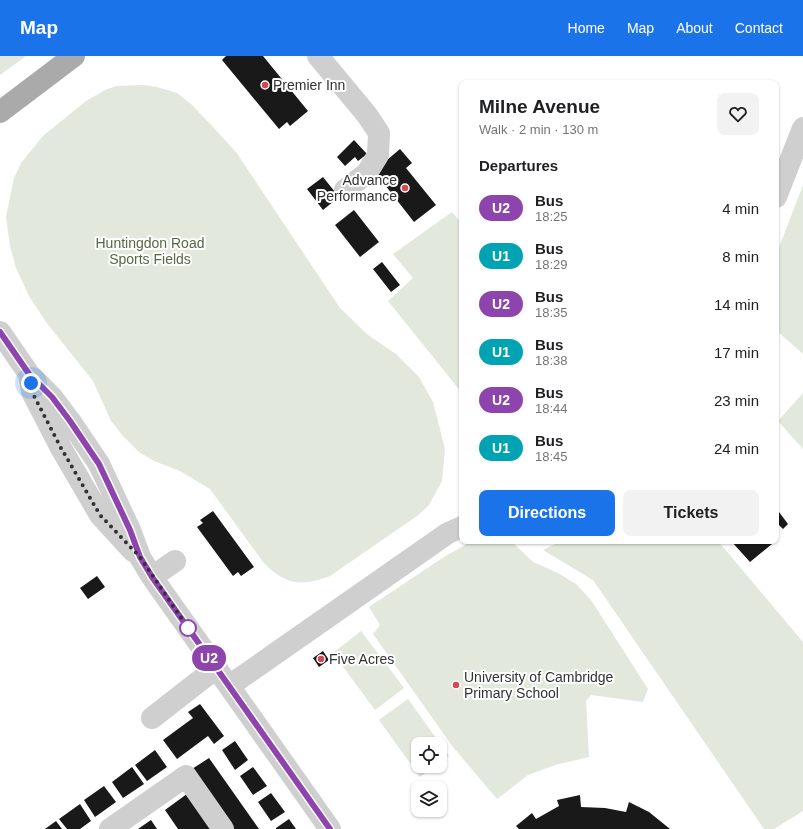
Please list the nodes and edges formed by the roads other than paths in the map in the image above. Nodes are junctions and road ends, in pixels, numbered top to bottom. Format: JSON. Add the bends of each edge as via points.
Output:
{"nodes":[{"id":1,"x":74,"y":56,"type":"edge"},
{"id":2,"x":318,"y":56,"type":"edge"},
{"id":3,"x":329,"y":56,"type":"edge"},
{"id":4,"x":369,"y":102,"type":"dead end"},
{"id":5,"x":0,"y":112,"type":"edge"},
{"id":6,"x":803,"y":128,"type":"edge"},
{"id":7,"x":779,"y":189,"type":"edge"},
{"id":8,"x":345,"y":190,"type":"dead end"},
{"id":9,"x":1,"y":334,"type":"edge"},
{"id":10,"x":459,"y":528,"type":"edge"},
{"id":11,"x":175,"y":561,"type":"dead end"},
{"id":12,"x":152,"y":577,"type":"junction"},
{"id":13,"x":216,"y":668,"type":"junction"},
{"id":14,"x":229,"y":686,"type":"junction"},
{"id":15,"x":152,"y":718,"type":"dead end"},
{"id":16,"x":110,"y":829,"type":"edge"},
{"id":17,"x":223,"y":829,"type":"edge"},
{"id":18,"x":330,"y":829,"type":"edge"}],
"edges":[{"from":1,"to":5,"type":"main road"},
{"from":2,"to":8,"type":"street","via":[[368,115],[379,133],[378,155],[367,173]]},
{"from":3,"to":4,"type":"street"},
{"from":6,"to":7,"type":"street"},
{"from":9,"to":12,"type":"street","via":[[29,374],[32,392],[100,515],[140,557]]},
{"from":10,"to":14,"type":"street","via":[[448,533]]},
{"from":11,"to":12,"type":"street"},
{"from":12,"to":13,"type":"street"},
{"from":13,"to":14,"type":"street"},
{"from":13,"to":15,"type":"street"},
{"from":14,"to":18,"type":"street"},
{"from":16,"to":17,"type":"street","via":[[186,776]]}]}
